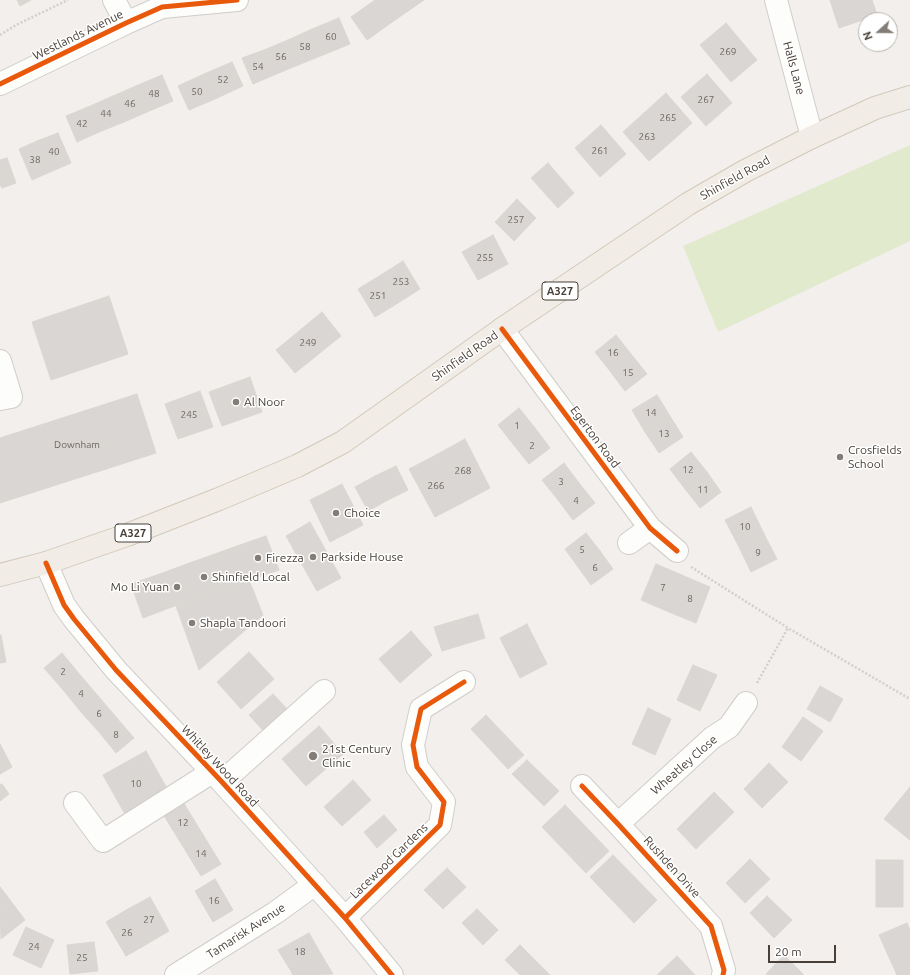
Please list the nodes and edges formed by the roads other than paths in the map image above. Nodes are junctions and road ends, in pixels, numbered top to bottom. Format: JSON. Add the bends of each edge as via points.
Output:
{"nodes":[{"id":1,"x":114,"y":0,"type":"edge"},
{"id":2,"x":237,"y":0,"type":"edge"},
{"id":3,"x":776,"y":0,"type":"edge"},
{"id":4,"x":126,"y":23,"type":"junction"},
{"id":5,"x":0,"y":84,"type":"edge"},
{"id":6,"x":910,"y":97,"type":"edge"},
{"id":7,"x":812,"y":136,"type":"junction"},
{"id":8,"x":502,"y":329,"type":"junction"},
{"id":9,"x":0,"y":361,"type":"edge"},
{"id":10,"x":5,"y":398,"type":"edge"},
{"id":11,"x":650,"y":528,"type":"junction"},
{"id":12,"x":629,"y":542,"type":"dead end"},
{"id":13,"x":677,"y":551,"type":"road end"},
{"id":14,"x":46,"y":563,"type":"junction"},
{"id":15,"x":0,"y":575,"type":"edge"},
{"id":16,"x":464,"y":682,"type":"dead end"},
{"id":17,"x":324,"y":691,"type":"dead end"},
{"id":18,"x":746,"y":703,"type":"road end"},
{"id":19,"x":217,"y":777,"type":"junction"},
{"id":20,"x":582,"y":786,"type":"dead end"},
{"id":21,"x":75,"y":803,"type":"dead end"},
{"id":22,"x":618,"y":824,"type":"junction"},
{"id":23,"x":314,"y":884,"type":"junction"},
{"id":24,"x":345,"y":918,"type":"junction"},
{"id":25,"x":176,"y":975,"type":"edge"},
{"id":26,"x":392,"y":975,"type":"edge"},
{"id":27,"x":723,"y":975,"type":"edge"}],
"edges":[{"from":1,"to":4,"type":"street"},
{"from":2,"to":4,"type":"street","name":"Westlands Avenue","via":[[162,7]]},
{"from":3,"to":7,"type":"street","name":"Halls Lane"},
{"from":4,"to":5,"type":"street","name":"Westlands Avenue"},
{"from":6,"to":7,"type":"main road","name":"Shinfield Road","number":"A327","via":[[875,108]]},
{"from":7,"to":8,"type":"main road","name":"Shinfield Road","number":"A327","via":[[688,204]]},
{"from":8,"to":11,"type":"street","name":"Egerton Road"},
{"from":8,"to":14,"type":"main road","name":"Shinfield Road","number":"A327","via":[[343,442],[297,466],[113,540]]},
{"from":9,"to":10,"type":"street"},
{"from":11,"to":12,"type":"street"},
{"from":11,"to":13,"type":"street","name":"Egerton Road"},
{"from":14,"to":15,"type":"main road","name":"Shinfield Road","number":"A327"},
{"from":14,"to":19,"type":"street","name":"Whitley Wood Road","via":[[64,605],[74,619],[116,670]]},
{"from":16,"to":24,"type":"street","name":"Lacewood Gardens","via":[[421,709],[413,744],[417,767],[444,802],[440,825]]},
{"from":17,"to":19,"type":"street"},
{"from":18,"to":22,"type":"street","name":"Wheatley Close","via":[[729,727],[712,738]]},
{"from":19,"to":21,"type":"street","name":"Whitley Wood Road","via":[[103,841]]},
{"from":19,"to":23,"type":"street","name":"Whitley Wood Road"},
{"from":20,"to":22,"type":"street","name":"Rushden Drive"},
{"from":22,"to":27,"type":"street","name":"Rushden Drive","via":[[711,926],[724,970]]},
{"from":23,"to":24,"type":"street","name":"Whitley Wood Road"},
{"from":23,"to":25,"type":"street","name":"Tamarisk Avenue","via":[[275,913]]},
{"from":24,"to":26,"type":"street","name":"Whitley Wood Road"}]}
